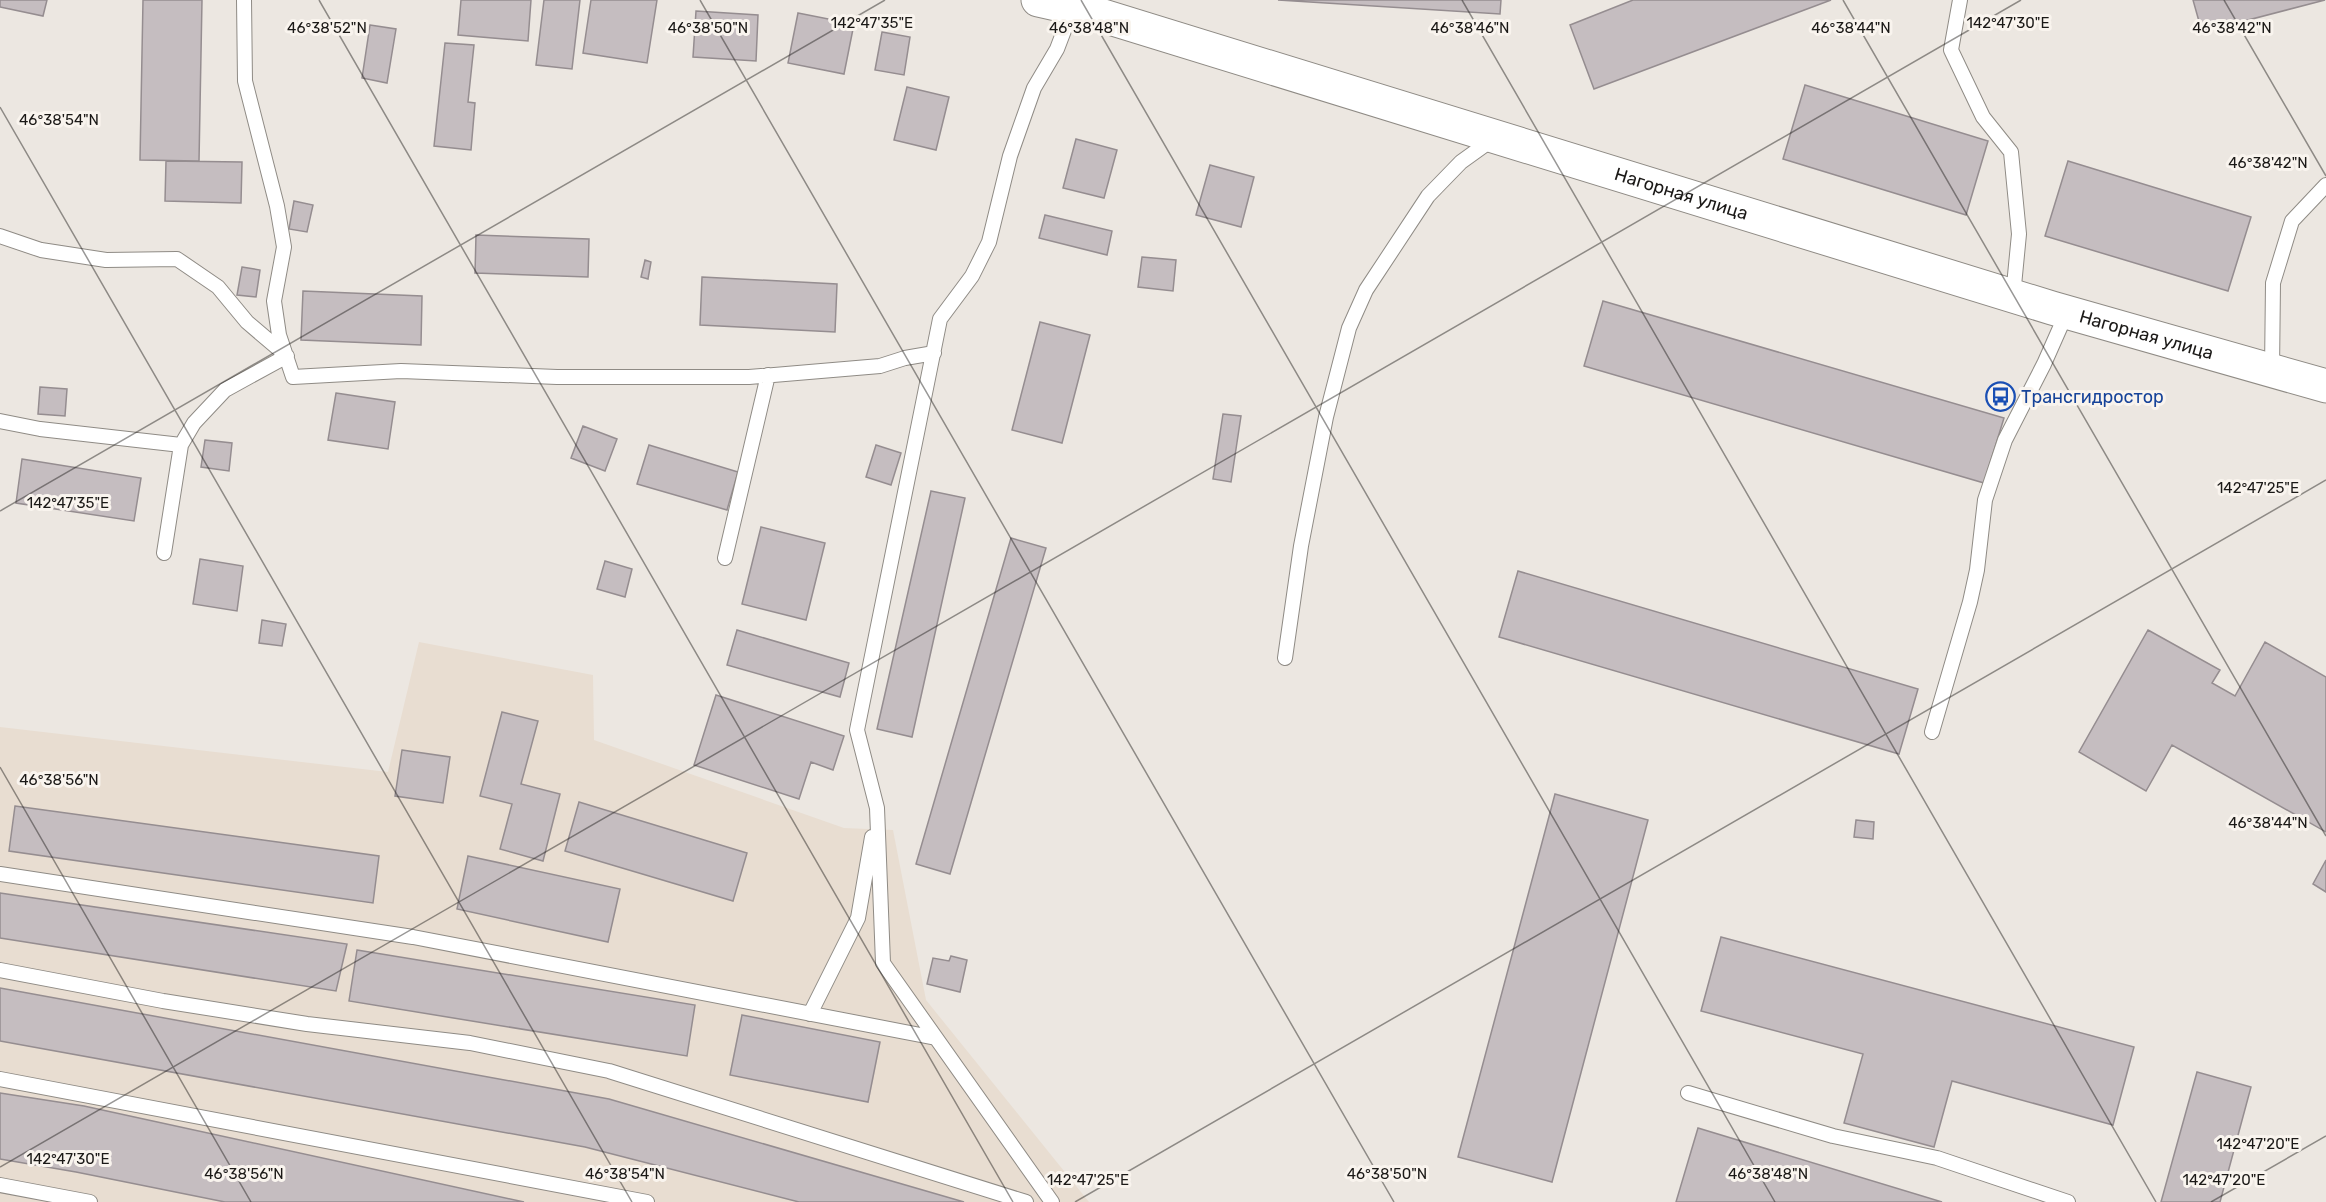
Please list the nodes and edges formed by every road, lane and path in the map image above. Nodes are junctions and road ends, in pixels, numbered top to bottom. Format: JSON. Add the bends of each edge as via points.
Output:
{"nodes":[{"id":1,"x":244,"y":0,"type":"edge"},
{"id":2,"x":1038,"y":0,"type":"edge"},
{"id":3,"x":1960,"y":0,"type":"edge"},
{"id":4,"x":1074,"y":4,"type":"edge"},
{"id":5,"x":1496,"y":137,"type":"junction"},
{"id":6,"x":2326,"y":185,"type":"edge"},
{"id":7,"x":0,"y":236,"type":"edge"},
{"id":8,"x":2013,"y":296,"type":"junction"},
{"id":9,"x":2067,"y":312,"type":"junction"},
{"id":10,"x":934,"y":353,"type":"junction"},
{"id":11,"x":287,"y":356,"type":"junction"},
{"id":12,"x":2272,"y":370,"type":"junction"},
{"id":13,"x":768,"y":375,"type":"junction"},
{"id":14,"x":2326,"y":386,"type":"edge"},
{"id":15,"x":0,"y":421,"type":"edge"},
{"id":16,"x":181,"y":445,"type":"junction"},
{"id":17,"x":164,"y":553,"type":"dead end"},
{"id":18,"x":725,"y":558,"type":"dead end"},
{"id":19,"x":1285,"y":658,"type":"dead end"},
{"id":20,"x":1932,"y":732,"type":"dead end"},
{"id":21,"x":877,"y":808,"type":"junction"},
{"id":22,"x":0,"y":874,"type":"edge"},
{"id":23,"x":0,"y":970,"type":"edge"},
{"id":24,"x":810,"y":1014,"type":"junction"},
{"id":25,"x":936,"y":1038,"type":"junction"},
{"id":26,"x":0,"y":1079,"type":"edge"},
{"id":27,"x":1688,"y":1093,"type":"dead end"},
{"id":28,"x":0,"y":1185,"type":"edge"},
{"id":29,"x":90,"y":1202,"type":"edge"},
{"id":30,"x":647,"y":1202,"type":"edge"},
{"id":31,"x":1026,"y":1202,"type":"edge"},
{"id":32,"x":1052,"y":1202,"type":"edge"},
{"id":33,"x":2068,"y":1202,"type":"edge"}],
"edges":[{"from":1,"to":11,"type":"lane","via":[[245,81],[284,247],[274,302]]},
{"from":2,"to":4,"type":"street","name":"Нагорная улица"},
{"from":3,"to":8,"type":"lane","via":[[1951,50],[1983,117],[2011,152],[2019,234]]},
{"from":4,"to":5,"type":"street","name":"Нагорная улица"},
{"from":4,"to":10,"type":"lane","via":[[1057,49],[1034,88],[1010,156],[989,243],[972,276],[940,319]]},
{"from":5,"to":8,"type":"street","name":"Нагорная улица"},
{"from":5,"to":19,"type":"lane","via":[[1461,162],[1428,196],[1366,290],[1349,328],[1326,417]]},
{"from":6,"to":12,"type":"lane","via":[[2292,221],[2273,283]]},
{"from":7,"to":11,"type":"lane","via":[[41,250],[106,260],[177,259],[218,287],[247,322]]},
{"from":8,"to":9,"type":"street","name":"Нагорная улица"},
{"from":9,"to":12,"type":"street","name":"Нагорная улица"},
{"from":9,"to":20,"type":"lane","via":[[2005,440],[1985,500],[1970,602]]},
{"from":10,"to":13,"type":"lane","via":[[880,366]]},
{"from":10,"to":21,"type":"lane","via":[[857,730]]},
{"from":11,"to":13,"type":"lane","via":[[293,377],[401,371],[557,377]]},
{"from":11,"to":16,"type":"lane","via":[[225,390],[194,423]]},
{"from":12,"to":14,"type":"street","name":"Нагорная улица"},
{"from":13,"to":18,"type":"lane"},
{"from":15,"to":16,"type":"lane"},
{"from":16,"to":17,"type":"lane"},
{"from":21,"to":24,"type":"lane","via":[[858,918]]},
{"from":21,"to":25,"type":"lane","via":[[883,963]]},
{"from":22,"to":24,"type":"lane","via":[[413,937]]},
{"from":23,"to":31,"type":"lane","via":[[307,1024],[470,1043],[609,1071]]},
{"from":24,"to":25,"type":"lane"},
{"from":25,"to":32,"type":"lane"},
{"from":26,"to":30,"type":"lane"},
{"from":27,"to":33,"type":"lane","via":[[1833,1136],[1937,1158]]},
{"from":28,"to":29,"type":"lane"}]}
